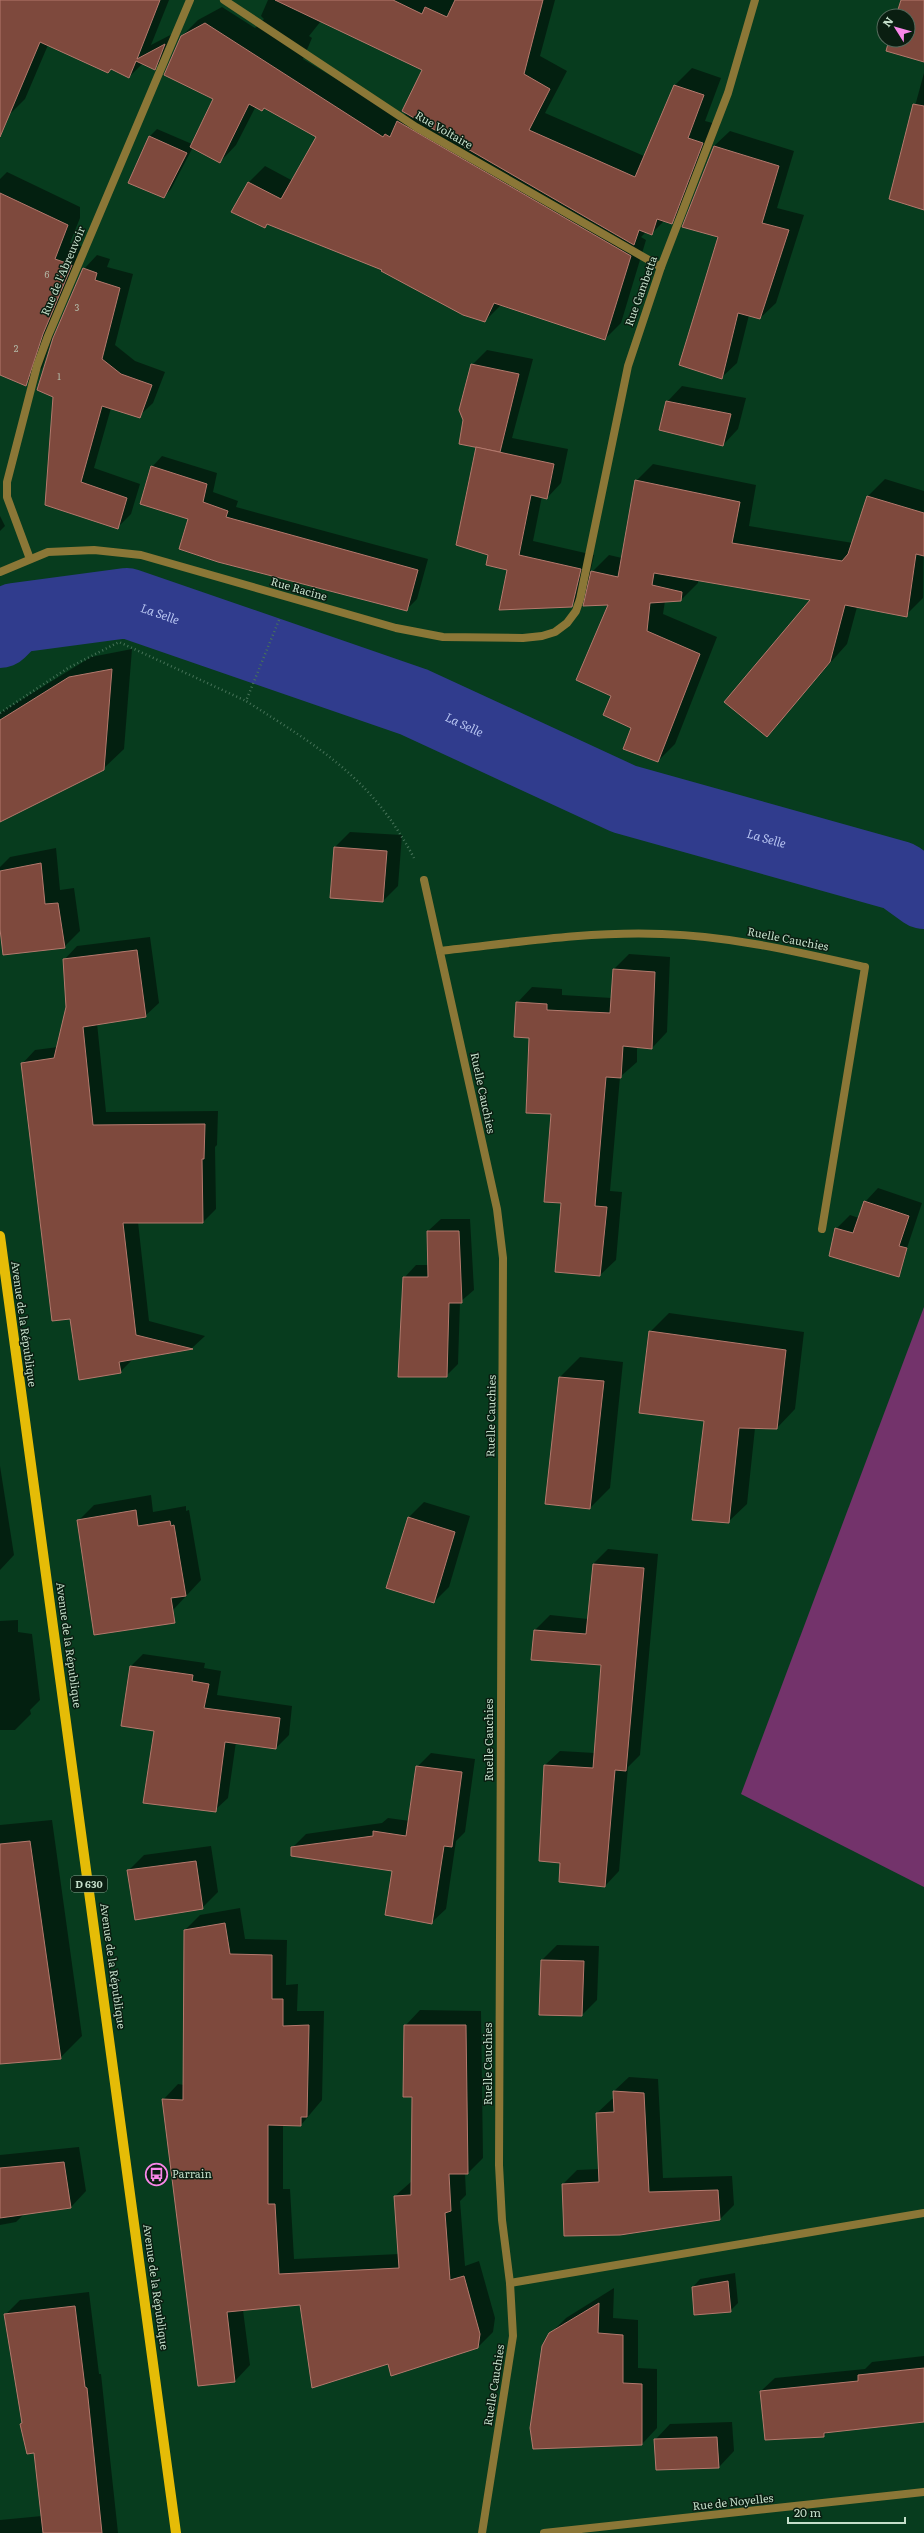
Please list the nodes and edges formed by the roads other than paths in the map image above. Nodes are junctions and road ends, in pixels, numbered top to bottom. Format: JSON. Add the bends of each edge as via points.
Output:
{"nodes":[{"id":1,"x":190,"y":0,"type":"edge"},
{"id":2,"x":224,"y":0,"type":"edge"},
{"id":3,"x":755,"y":0,"type":"edge"},
{"id":4,"x":661,"y":267,"type":"junction"},
{"id":5,"x":3,"y":482,"type":"edge"},
{"id":6,"x":30,"y":559,"type":"junction"},
{"id":7,"x":0,"y":572,"type":"edge"},
{"id":8,"x":580,"y":599,"type":"joint"},
{"id":9,"x":424,"y":880,"type":"road end"},
{"id":10,"x":440,"y":951,"type":"junction"},
{"id":11,"x":822,"y":1229,"type":"dead end"},
{"id":12,"x":0,"y":1236,"type":"edge"},
{"id":13,"x":924,"y":2213,"type":"edge"},
{"id":14,"x":510,"y":2283,"type":"junction"},
{"id":15,"x":924,"y":2492,"type":"edge"},
{"id":16,"x":176,"y":2533,"type":"edge"},
{"id":17,"x":482,"y":2533,"type":"edge"},
{"id":18,"x":544,"y":2533,"type":"edge"}],
"edges":[{"from":1,"to":5,"type":"street","name":"Rue de l'Abreuvoir","via":[[48,336]]},
{"from":2,"to":4,"type":"street","name":"Rue Voltaire","via":[[416,127]]},
{"from":3,"to":4,"type":"street","name":"Rue Gambetta","via":[[728,93]]},
{"from":4,"to":8,"type":"street","name":"Rue Gambetta","via":[[628,366]]},
{"from":5,"to":6,"type":"street","name":"Rue de l'Abreuvoir"},
{"from":6,"to":7,"type":"street","name":"Rue Racine"},
{"from":6,"to":8,"type":"street","name":"Rue Racine","via":[[48,552],[66,550],[118,551],[141,555],[396,628],[443,637],[542,636],[555,632],[567,623],[576,611]]},
{"from":9,"to":10,"type":"street","name":"Ruelle Cauchies"},
{"from":10,"to":11,"type":"street","name":"Ruelle Cauchies","via":[[604,933],[662,934],[753,943],[865,967]]},
{"from":10,"to":14,"type":"street","name":"Ruelle Cauchies","via":[[497,1209],[503,1258],[499,2165],[502,2220]]},
{"from":12,"to":16,"type":"main road","name":"Avenue de la République","number":"D 630"},
{"from":13,"to":14,"type":"street"},
{"from":14,"to":17,"type":"street","name":"Ruelle Cauchies","via":[[512,2336]]},
{"from":15,"to":18,"type":"street","name":"Rue de Noyelles"}]}
